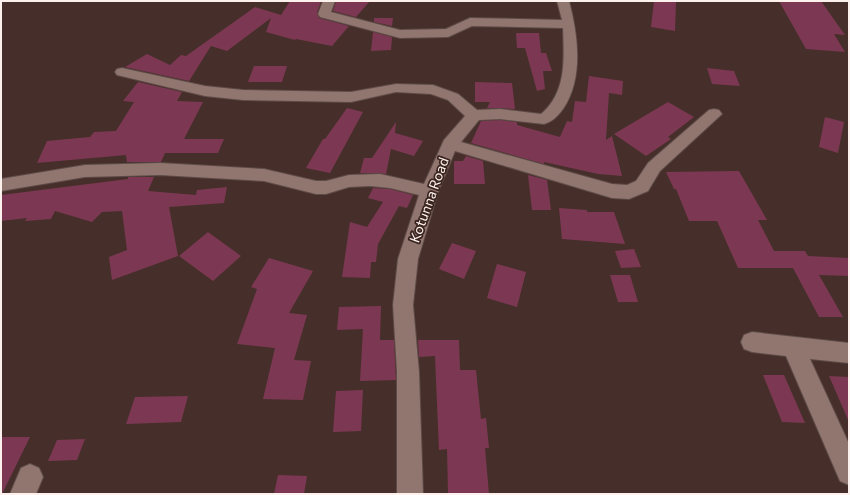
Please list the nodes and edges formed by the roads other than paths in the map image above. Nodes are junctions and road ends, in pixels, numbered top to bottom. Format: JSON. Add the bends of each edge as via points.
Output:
{"nodes":[{"id":1,"x":329,"y":1,"type":"edge"},
{"id":2,"x":563,"y":1,"type":"edge"},
{"id":3,"x":570,"y":24,"type":"junction"},
{"id":4,"x":122,"y":72,"type":"dead end"},
{"id":5,"x":714,"y":114,"type":"dead end"},
{"id":6,"x":474,"y":115,"type":"junction"},
{"id":7,"x":450,"y":144,"type":"junction"},
{"id":8,"x":1,"y":185,"type":"edge"},
{"id":9,"x":429,"y":192,"type":"junction"},
{"id":10,"x":752,"y":342,"type":"dead end"},
{"id":11,"x":793,"y":346,"type":"junction"},
{"id":12,"x":849,"y":353,"type":"edge"},
{"id":13,"x":849,"y":472,"type":"edge"},
{"id":14,"x":410,"y":494,"type":"edge"}],
"edges":[{"from":1,"to":3,"type":"street","via":[[324,14],[400,34],[448,33],[470,22]]},
{"from":2,"to":3,"type":"street"},
{"from":3,"to":6,"type":"street","via":[[570,72],[566,91],[554,112],[544,119],[514,115]]},
{"from":4,"to":6,"type":"street","via":[[205,91],[243,95],[351,97],[396,88],[433,90],[453,97]]},
{"from":5,"to":7,"type":"street","via":[[654,167],[642,186],[629,192],[612,191]]},
{"from":6,"to":7,"type":"street","name":"Kotunna Road"},
{"from":7,"to":9,"type":"street","name":"Kotunna Road"},
{"from":8,"to":9,"type":"street","via":[[97,170],[192,169],[265,175],[323,188],[347,181],[372,178],[397,182]]},
{"from":9,"to":14,"type":"street","name":"Kotunna Road","via":[[408,259],[403,305],[408,372]]},
{"from":10,"to":11,"type":"street"},
{"from":11,"to":12,"type":"street"},
{"from":11,"to":13,"type":"street"}]}
